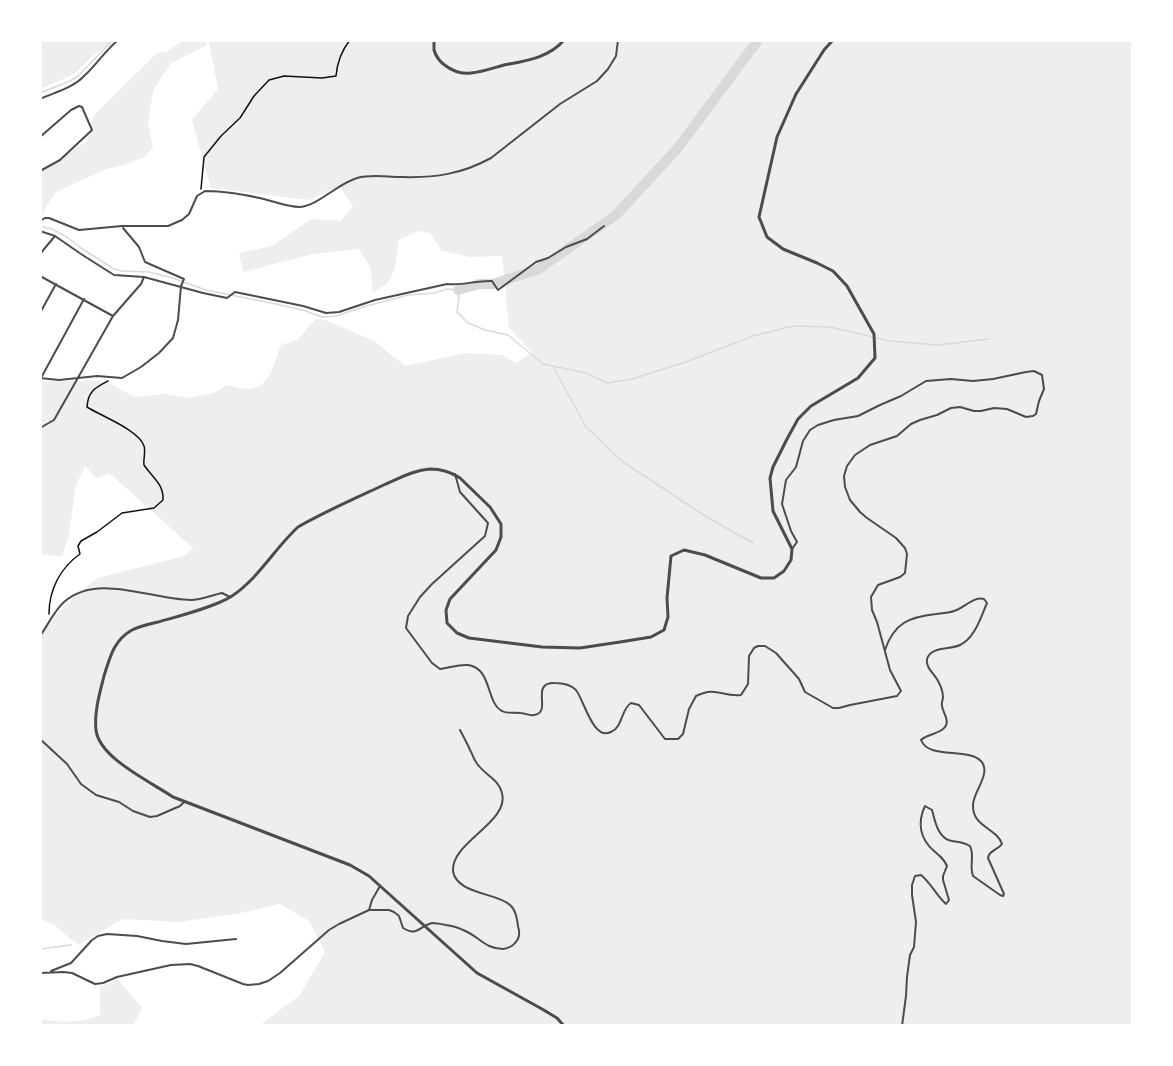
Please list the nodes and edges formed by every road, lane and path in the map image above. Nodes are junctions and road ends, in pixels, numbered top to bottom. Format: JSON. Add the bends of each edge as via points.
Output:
{"nodes":[{"id":1,"x":118,"y":40,"type":"edge"},
{"id":2,"x":350,"y":40,"type":"edge"},
{"id":3,"x":434,"y":40,"type":"edge"},
{"id":4,"x":564,"y":40,"type":"edge"},
{"id":5,"x":618,"y":40,"type":"edge"},
{"id":6,"x":833,"y":40,"type":"edge"},
{"id":7,"x":40,"y":99,"type":"edge"},
{"id":8,"x":40,"y":137,"type":"edge"},
{"id":9,"x":40,"y":171,"type":"edge"},
{"id":10,"x":201,"y":192,"type":"junction"},
{"id":11,"x":40,"y":221,"type":"edge"},
{"id":12,"x":122,"y":226,"type":"junction"},
{"id":13,"x":604,"y":226,"type":"dead end"},
{"id":14,"x":40,"y":231,"type":"edge"},
{"id":15,"x":55,"y":236,"type":"junction"},
{"id":16,"x":40,"y":254,"type":"edge"},
{"id":17,"x":40,"y":276,"type":"edge"},
{"id":18,"x":144,"y":276,"type":"junction"},
{"id":19,"x":56,"y":284,"type":"junction"},
{"id":20,"x":181,"y":286,"type":"junction"},
{"id":21,"x":84,"y":299,"type":"junction"},
{"id":22,"x":40,"y":313,"type":"edge"},
{"id":23,"x":113,"y":316,"type":"junction"},
{"id":24,"x":41,"y":378,"type":"edge"},
{"id":25,"x":78,"y":378,"type":"junction"},
{"id":26,"x":114,"y":378,"type":"junction"},
{"id":27,"x":40,"y":428,"type":"edge"},
{"id":28,"x":455,"y":474,"type":"junction"},
{"id":29,"x":792,"y":549,"type":"junction"},
{"id":30,"x":230,"y":597,"type":"junction"},
{"id":31,"x":50,"y":621,"type":"junction"},
{"id":32,"x":40,"y":636,"type":"edge"},
{"id":33,"x":885,"y":650,"type":"junction"},
{"id":34,"x":460,"y":730,"type":"dead end"},
{"id":35,"x":40,"y":740,"type":"edge"},
{"id":36,"x":184,"y":802,"type":"junction"},
{"id":37,"x":380,"y":886,"type":"junction"},
{"id":38,"x":369,"y":910,"type":"junction"},
{"id":39,"x":425,"y":926,"type":"junction"},
{"id":40,"x":236,"y":939,"type":"dead end"},
{"id":41,"x":40,"y":973,"type":"edge"},
{"id":42,"x":45,"y":973,"type":"junction"},
{"id":43,"x":564,"y":1026,"type":"edge"},
{"id":44,"x":902,"y":1026,"type":"edge"}],
"edges":[{"from":1,"to":7,"type":"street","via":[[73,85]]},
{"from":2,"to":10,"type":"path","via":[[336,76],[284,76],[270,80],[254,96],[240,118],[204,157]]},
{"from":3,"to":4,"type":"street","via":[[434,52],[441,62],[458,72],[471,73],[539,57]]},
{"from":5,"to":10,"type":"street","via":[[616,56],[597,81],[478,165],[447,175],[357,178],[297,207],[261,198]]},
{"from":6,"to":29,"type":"street","via":[[796,94],[777,137],[759,218],[767,237],[783,249],[833,271],[847,286],[874,334],[875,358],[858,378],[811,406],[798,419],[773,467],[773,511]]},
{"from":8,"to":9,"type":"street","via":[[79,106],[92,130],[60,160]]},
{"from":10,"to":12,"type":"street","via":[[189,213],[175,224]]},
{"from":11,"to":12,"type":"street","via":[[49,218],[79,231]]},
{"from":12,"to":20,"type":"street","via":[[146,262],[184,279]]},
{"from":13,"to":20,"type":"street","via":[[587,239],[536,262],[498,290],[492,280],[459,286],[447,284],[326,314],[269,298],[235,292],[227,298]]},
{"from":14,"to":15,"type":"street"},
{"from":15,"to":16,"type":"street"},
{"from":15,"to":18,"type":"street","via":[[114,275]]},
{"from":17,"to":19,"type":"street"},
{"from":18,"to":20,"type":"street"},
{"from":18,"to":23,"type":"street"},
{"from":19,"to":21,"type":"street"},
{"from":19,"to":22,"type":"street"},
{"from":20,"to":26,"type":"street","via":[[173,338],[141,368]]},
{"from":21,"to":23,"type":"street"},
{"from":21,"to":24,"type":"street"},
{"from":23,"to":25,"type":"street"},
{"from":24,"to":25,"type":"street"},
{"from":25,"to":26,"type":"street"},
{"from":25,"to":27,"type":"street","via":[[54,420]]},
{"from":26,"to":31,"type":"path","via":[[90,392],[87,407],[140,438],[145,451],[144,465],[159,482],[163,500],[157,506],[122,513],[81,541],[80,554],[61,572],[53,589]]},
{"from":28,"to":29,"type":"street","via":[[490,507],[501,524],[496,549],[450,599],[446,610],[447,624],[469,638],[580,648],[651,637],[664,630],[668,617],[670,556],[684,550],[760,578],[774,578],[791,560]]},
{"from":28,"to":30,"type":"street","via":[[428,469],[414,472],[310,520],[289,535],[265,566]]},
{"from":28,"to":33,"type":"street","via":[[460,492],[488,523],[486,536],[420,597],[406,627],[440,669],[466,665],[482,672],[496,707],[503,712],[537,715],[545,685],[567,684],[576,691],[589,718],[604,734],[615,730],[631,703],[639,705],[664,739],[678,739],[696,696],[714,691],[741,695],[748,684],[749,656],[758,646],[776,653],[805,692],[833,708],[897,696],[901,691]]},
{"from":29,"to":33,"type":"street","via":[[797,542],[782,504],[786,480],[796,467],[810,430],[858,416],[926,381],[973,381],[1034,371],[1042,375],[1044,389],[1033,416],[1007,409],[951,408],[870,445],[847,466],[845,488],[850,500],[867,518],[896,538],[907,554],[905,573],[878,585],[871,597]]},
{"from":30,"to":31,"type":"street","via":[[222,593],[192,600],[98,588],[65,602]]},
{"from":30,"to":36,"type":"street","via":[[125,635],[112,651],[100,696],[96,730],[107,753]]},
{"from":31,"to":32,"type":"street"},
{"from":33,"to":44,"type":"street","via":[[889,638],[908,620],[953,611],[978,598],[987,603],[967,640],[927,657],[927,664],[939,681],[947,726],[921,740],[930,749],[973,756],[982,762],[982,780],[972,806],[982,825],[1001,839],[1001,846],[990,852],[988,858],[1004,894],[973,876],[970,846],[943,837],[932,810],[925,806],[920,820],[922,838],[945,860],[943,880],[949,900],[946,904],[927,880],[915,876],[914,947]]},
{"from":34,"to":39,"type":"street","via":[[474,760],[500,785],[503,798],[500,811],[464,848],[453,870],[469,889],[509,904],[515,911],[519,938],[513,946],[495,949],[456,927],[434,923]]},
{"from":35,"to":36,"type":"street","via":[[81,784],[133,811],[157,816]]},
{"from":36,"to":37,"type":"street","via":[[350,865]]},
{"from":37,"to":38,"type":"street"},
{"from":37,"to":39,"type":"street"},
{"from":38,"to":39,"type":"street","via":[[394,912],[403,928],[411,932]]},
{"from":38,"to":42,"type":"street","via":[[329,930],[280,973],[259,984],[243,984],[190,964],[117,977],[103,984],[72,973]]},
{"from":39,"to":43,"type":"street","via":[[477,973],[557,1018]]},
{"from":40,"to":42,"type":"street","via":[[186,944],[107,934],[92,940],[72,963]]},
{"from":41,"to":42,"type":"street"}]}
